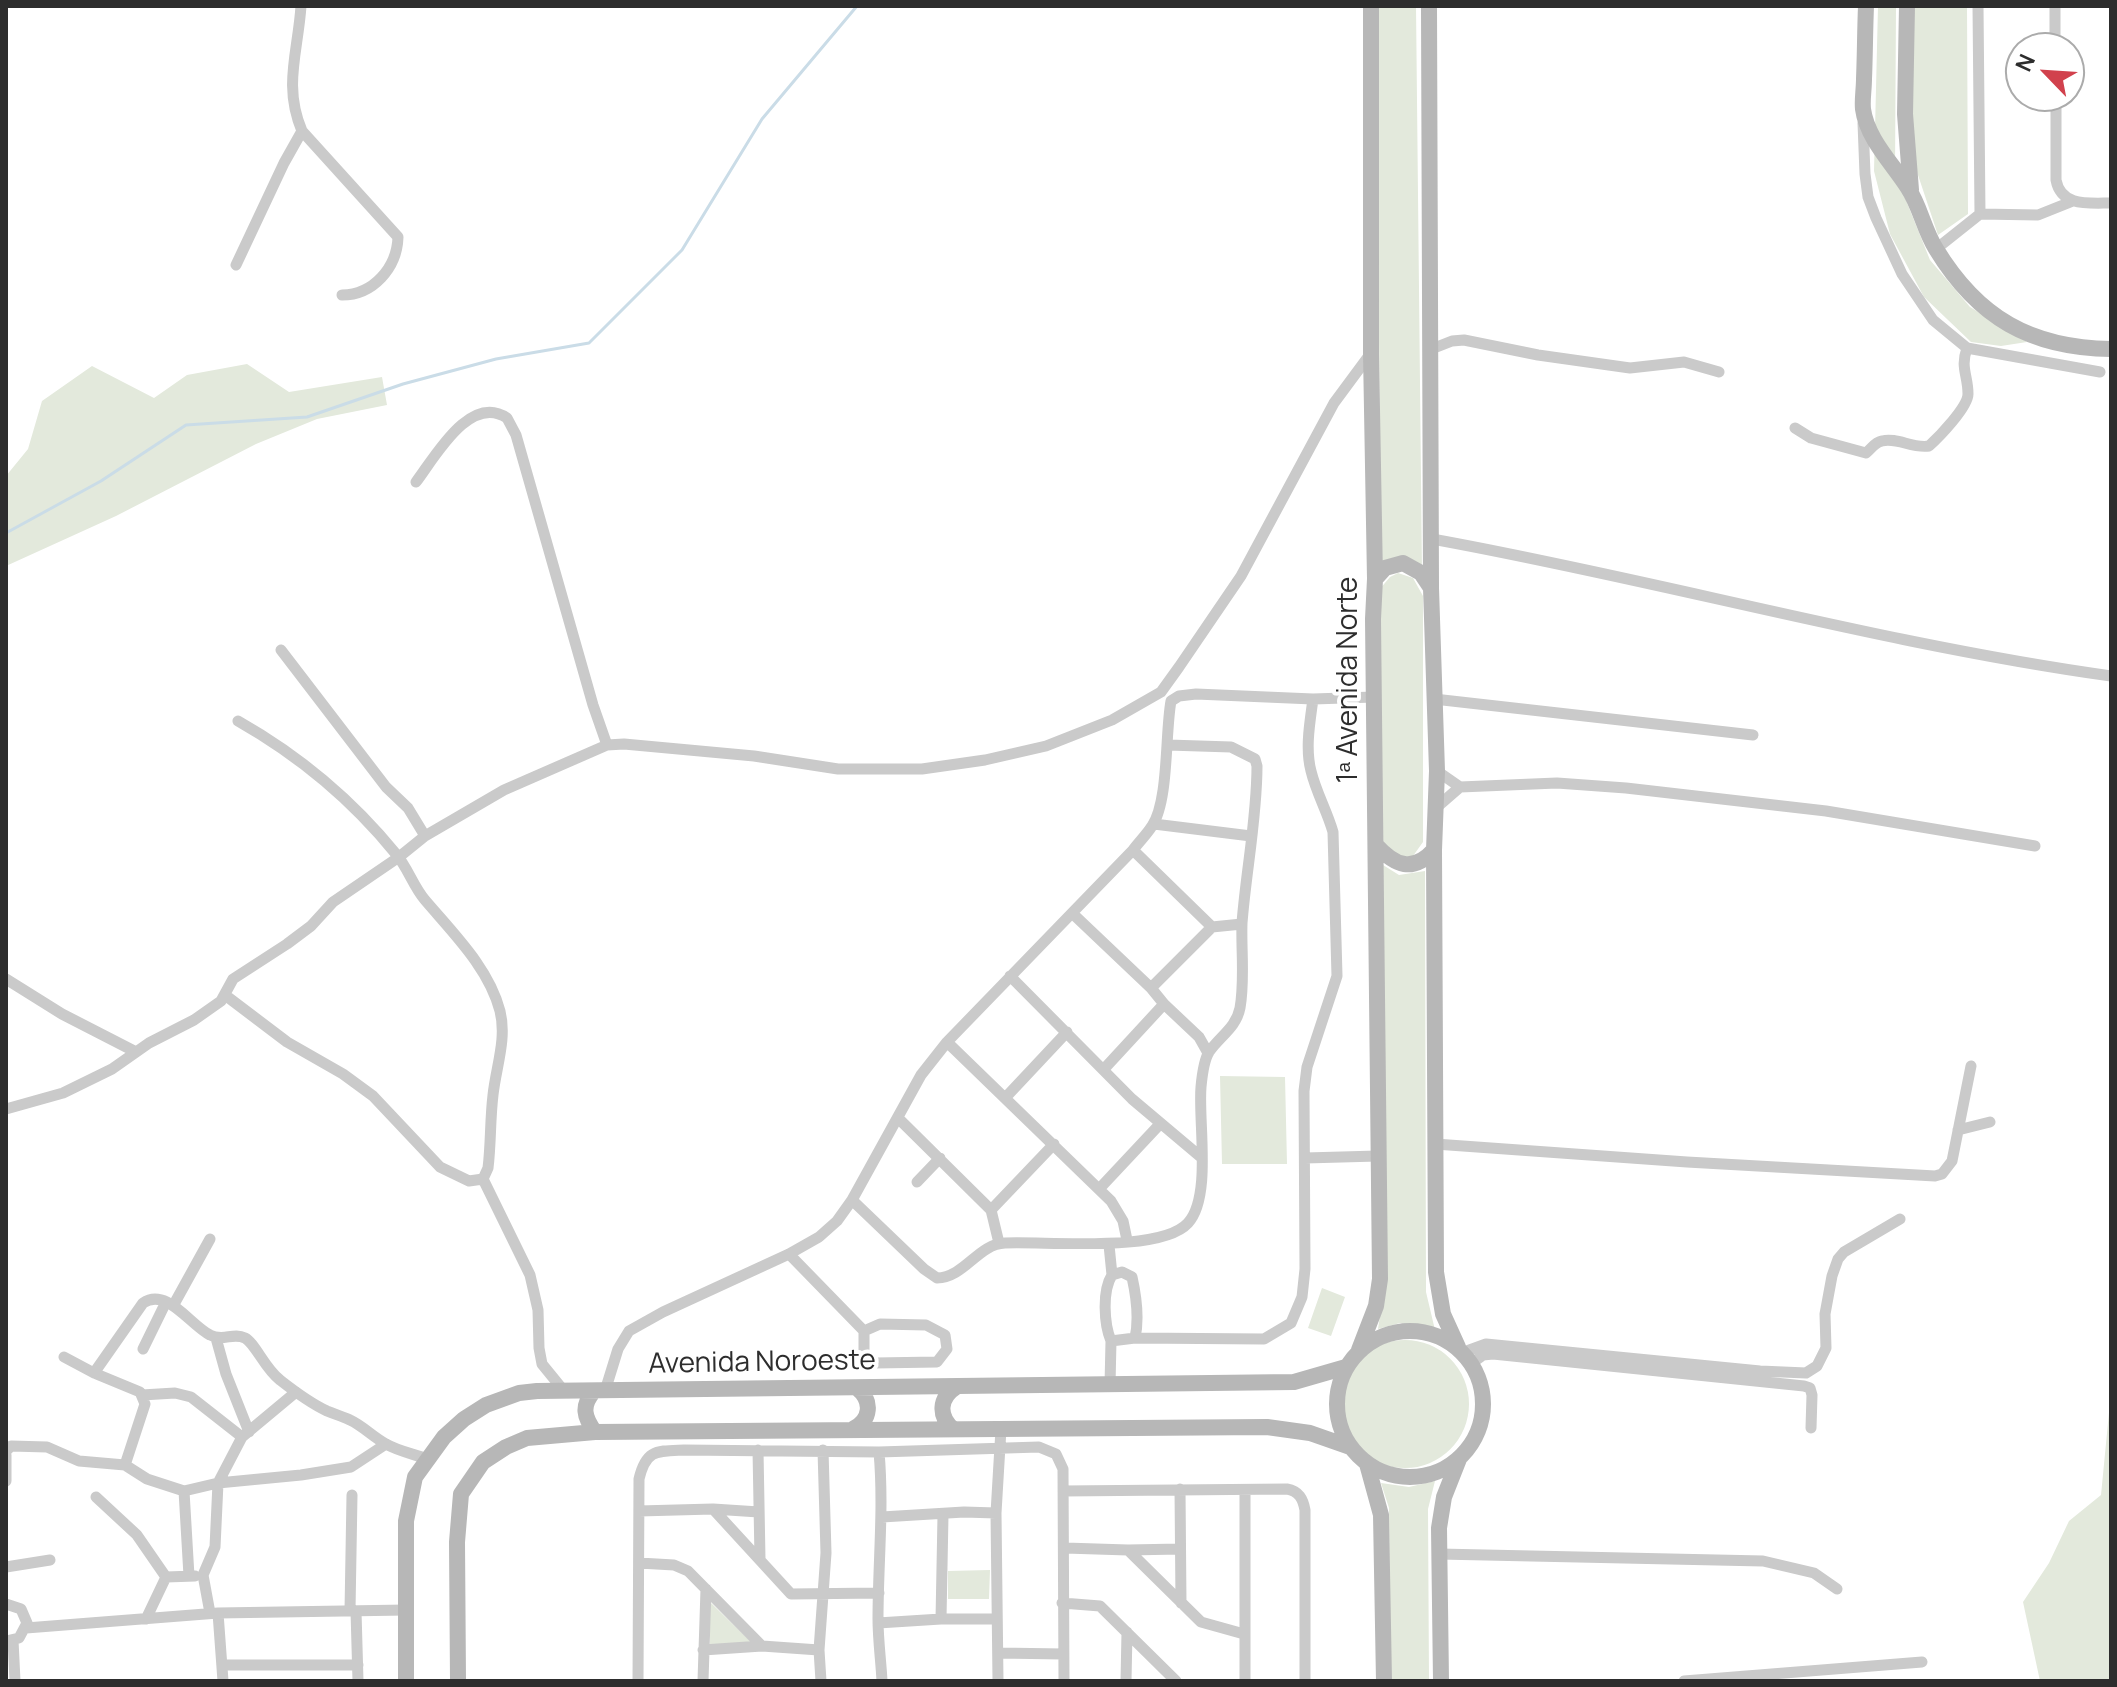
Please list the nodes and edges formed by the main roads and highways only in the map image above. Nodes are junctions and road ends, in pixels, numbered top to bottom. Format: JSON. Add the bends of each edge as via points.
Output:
{"nodes":[{"id":1,"x":1371,"y":6,"type":"edge"},
{"id":2,"x":1429,"y":6,"type":"edge"},
{"id":3,"x":1866,"y":6,"type":"edge"},
{"id":4,"x":1907,"y":6,"type":"edge"},
{"id":5,"x":1911,"y":191,"type":"junction"},
{"id":6,"x":2111,"y":349,"type":"edge"},
{"id":7,"x":1375,"y":579,"type":"junction"},
{"id":8,"x":1431,"y":588,"type":"junction"},
{"id":9,"x":1376,"y":845,"type":"junction"},
{"id":10,"x":1434,"y":850,"type":"junction"},
{"id":11,"x":1359,"y":1350,"type":"junction"},
{"id":12,"x":1465,"y":1354,"type":"junction"},
{"id":13,"x":1346,"y":1367,"type":"junction"},
{"id":14,"x":956,"y":1387,"type":"junction"},
{"id":15,"x":857,"y":1388,"type":"junction"},
{"id":16,"x":599,"y":1391,"type":"junction"},
{"id":17,"x":853,"y":1429,"type":"junction"},
{"id":18,"x":953,"y":1429,"type":"junction"},
{"id":19,"x":595,"y":1432,"type":"junction"},
{"id":20,"x":1350,"y":1447,"type":"junction"},
{"id":21,"x":1459,"y":1459,"type":"junction"},
{"id":22,"x":1367,"y":1464,"type":"junction"},
{"id":23,"x":406,"y":1681,"type":"edge"},
{"id":24,"x":458,"y":1681,"type":"edge"},
{"id":25,"x":1384,"y":1681,"type":"edge"},
{"id":26,"x":1441,"y":1681,"type":"edge"}],
"edges":[{"from":1,"to":7,"type":"main road","name":"1ᵃ Avenida Norte"},
{"from":2,"to":8,"type":"main road"},
{"from":3,"to":5,"type":"main road","via":[[1863,110],[1878,145]]},
{"from":4,"to":5,"type":"main road","via":[[1905,114]]},
{"from":5,"to":6,"type":"main road","via":[[1936,249],[1963,287],[1987,309],[2035,338],[2067,347]]},
{"from":7,"to":8,"type":"main road","via":[[1385,568],[1403,563],[1421,573]]},
{"from":7,"to":9,"type":"main road","name":"1ᵃ Avenida Norte"},
{"from":8,"to":10,"type":"main road"},
{"from":9,"to":10,"type":"main road","via":[[1389,859],[1405,864],[1419,863]]},
{"from":9,"to":11,"type":"main road","name":"1ᵃ Avenida Norte","via":[[1380,1279]]},
{"from":10,"to":12,"type":"main road","via":[[1436,1284],[1443,1314]]},
{"from":11,"to":12,"type":"main road","via":[[1396,1331],[1418,1330],[1439,1335]]},
{"from":11,"to":13,"type":"main road"},
{"from":12,"to":21,"type":"main road","via":[[1481,1382],[1483,1413],[1473,1443]]},
{"from":13,"to":14,"type":"main road","name":"Avenida Noroeste","via":[[1294,1382]]},
{"from":13,"to":20,"type":"main road","via":[[1336,1407]]},
{"from":14,"to":15,"type":"main road","name":"Avenida Noroeste"},
{"from":14,"to":18,"type":"main road","via":[[945,1397],[942,1411]]},
{"from":15,"to":16,"type":"main road","name":"Avenida Noroeste"},
{"from":15,"to":17,"type":"main road","via":[[867,1399],[868,1414]]},
{"from":16,"to":19,"type":"main road","via":[[586,1403],[585,1413]]},
{"from":16,"to":23,"type":"main road","name":"Avenida Noroeste","via":[[519,1393],[486,1405],[444,1437],[415,1477],[406,1521]]},
{"from":17,"to":18,"type":"main road"},
{"from":17,"to":19,"type":"main road"},
{"from":18,"to":20,"type":"main road","via":[[1289,1428]]},
{"from":19,"to":24,"type":"main road","via":[[527,1438],[506,1447],[483,1462],[461,1494]]},
{"from":20,"to":22,"type":"main road"},
{"from":21,"to":22,"type":"main road","via":[[1414,1478],[1389,1475]]},
{"from":21,"to":26,"type":"main road","via":[[1439,1528]]},
{"from":22,"to":25,"type":"main road","via":[[1381,1515]]}]}
